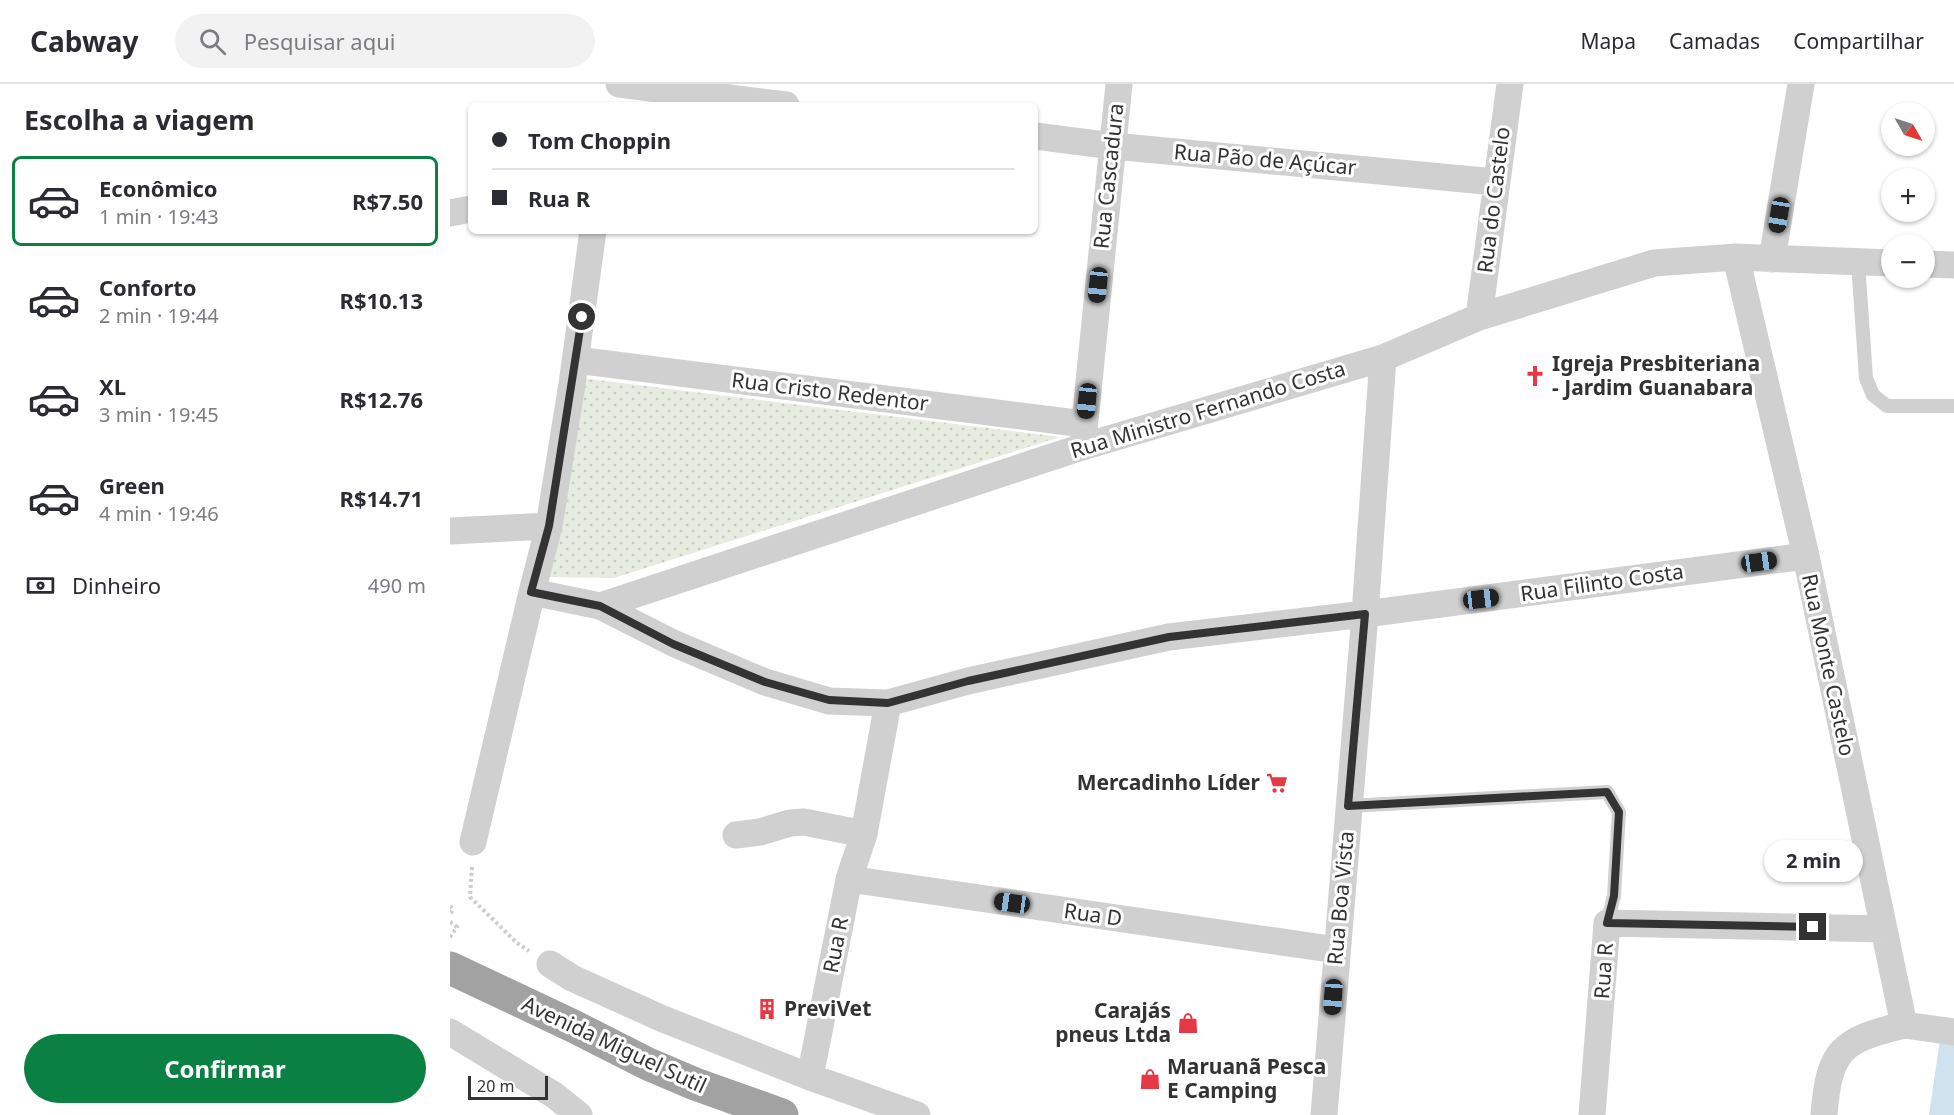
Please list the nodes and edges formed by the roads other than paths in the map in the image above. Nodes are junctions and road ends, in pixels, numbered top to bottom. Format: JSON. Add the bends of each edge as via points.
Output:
{"nodes":[{"id":1,"x":619,"y":84,"type":"edge"},
{"id":2,"x":1119,"y":84,"type":"edge"},
{"id":3,"x":1510,"y":84,"type":"edge"},
{"id":4,"x":1800,"y":84,"type":"edge"},
{"id":5,"x":616,"y":102,"type":"edge"},
{"id":6,"x":762,"y":102,"type":"edge"},
{"id":7,"x":1038,"y":136,"type":"edge"},
{"id":8,"x":1113,"y":146,"type":"junction"},
{"id":9,"x":1496,"y":182,"type":"junction"},
{"id":10,"x":468,"y":210,"type":"edge"},
{"id":11,"x":450,"y":213,"type":"edge"},
{"id":12,"x":593,"y":234,"type":"edge"},
{"id":13,"x":1736,"y":257,"type":"junction"},
{"id":14,"x":1772,"y":259,"type":"junction"},
{"id":15,"x":1858,"y":262,"type":"junction"},
{"id":16,"x":1881,"y":263,"type":"edge"},
{"id":17,"x":1935,"y":264,"type":"edge"},
{"id":18,"x":1954,"y":265,"type":"edge"},
{"id":19,"x":1479,"y":317,"type":"junction"},
{"id":20,"x":1383,"y":358,"type":"junction"},
{"id":21,"x":576,"y":360,"type":"junction"},
{"id":22,"x":1954,"y":406,"type":"edge"},
{"id":23,"x":1083,"y":436,"type":"junction"},
{"id":24,"x":549,"y":526,"type":"junction"},
{"id":25,"x":450,"y":531,"type":"edge"},
{"id":26,"x":1806,"y":556,"type":"junction"},
{"id":27,"x":531,"y":592,"type":"junction"},
{"id":28,"x":600,"y":606,"type":"junction"},
{"id":29,"x":1365,"y":614,"type":"junction"},
{"id":30,"x":888,"y":703,"type":"junction"},
{"id":31,"x":1348,"y":806,"type":"junction"},
{"id":32,"x":736,"y":834,"type":"dead end"},
{"id":33,"x":864,"y":834,"type":"junction"},
{"id":34,"x":473,"y":842,"type":"road end"},
{"id":35,"x":849,"y":879,"type":"junction"},
{"id":36,"x":1607,"y":923,"type":"junction"},
{"id":37,"x":1884,"y":929,"type":"junction"},
{"id":38,"x":1337,"y":950,"type":"junction"},
{"id":39,"x":550,"y":964,"type":"road end"},
{"id":40,"x":450,"y":968,"type":"edge"},
{"id":41,"x":1904,"y":1025,"type":"junction"},
{"id":42,"x":450,"y":1032,"type":"edge"},
{"id":43,"x":1954,"y":1032,"type":"edge"},
{"id":44,"x":810,"y":1077,"type":"junction"},
{"id":45,"x":579,"y":1115,"type":"edge"},
{"id":46,"x":782,"y":1115,"type":"edge"},
{"id":47,"x":917,"y":1115,"type":"edge"},
{"id":48,"x":1324,"y":1115,"type":"edge"},
{"id":49,"x":1592,"y":1115,"type":"edge"},
{"id":50,"x":1824,"y":1115,"type":"edge"}],
"edges":[{"from":1,"to":5,"type":"street"},
{"from":1,"to":6,"type":"street"},
{"from":2,"to":8,"type":"street","name":"Rua Cascadura"},
{"from":3,"to":9,"type":"street","name":"Rua do Castelo"},
{"from":4,"to":14,"type":"street"},
{"from":7,"to":8,"type":"street","name":"Rua Pão de Açúcar"},
{"from":8,"to":9,"type":"street","name":"Rua Pão de Açúcar"},
{"from":8,"to":23,"type":"street","name":"Rua Cascadura"},
{"from":9,"to":19,"type":"street","name":"Rua do Castelo"},
{"from":10,"to":11,"type":"street"},
{"from":12,"to":21,"type":"street"},
{"from":13,"to":14,"type":"street","name":"Rua Ministro Fernando Costa"},
{"from":13,"to":19,"type":"street","name":"Rua Ministro Fernando Costa","via":[[1654,263]]},
{"from":13,"to":26,"type":"street","name":"Rua Monte Castelo"},
{"from":14,"to":15,"type":"street","name":"Rua Ministro Fernando Costa"},
{"from":15,"to":16,"type":"street","name":"Rua Ministro Fernando Costa"},
{"from":15,"to":22,"type":"lane","via":[[1866,378],[1873,395],[1887,406]]},
{"from":17,"to":18,"type":"street"},
{"from":19,"to":20,"type":"street","name":"Rua Ministro Fernando Costa"},
{"from":20,"to":23,"type":"street","name":"Rua Ministro Fernando Costa"},
{"from":20,"to":29,"type":"street","name":"Rua Boa Vista"},
{"from":21,"to":23,"type":"street","name":"Rua Cristo Redentor"},
{"from":21,"to":24,"type":"street"},
{"from":23,"to":28,"type":"street","name":"Rua Ministro Fernando Costa"},
{"from":24,"to":25,"type":"street"},
{"from":24,"to":27,"type":"street"},
{"from":26,"to":29,"type":"street","name":"Rua Filinto Costa"},
{"from":26,"to":37,"type":"street","name":"Rua Monte Castelo"},
{"from":27,"to":28,"type":"street","name":"Rua Ministro Fernando Costa"},
{"from":27,"to":34,"type":"street"},
{"from":28,"to":30,"type":"street","name":"Rua Filinto Costa","via":[[673,644],[765,682],[829,700]]},
{"from":29,"to":30,"type":"street","name":"Rua Filinto Costa","via":[[1169,637],[968,681]]},
{"from":29,"to":31,"type":"street","name":"Rua Boa Vista"},
{"from":30,"to":33,"type":"street","name":"Rua R"},
{"from":31,"to":36,"type":"lane","via":[[1607,792],[1619,812],[1614,896]]},
{"from":31,"to":38,"type":"street","name":"Rua Boa Vista"},
{"from":32,"to":33,"type":"street","via":[[804,822]]},
{"from":33,"to":35,"type":"street","name":"Rua R"},
{"from":35,"to":38,"type":"street","name":"Rua D"},
{"from":35,"to":44,"type":"street","name":"Rua R"},
{"from":36,"to":37,"type":"street","name":"Rua R"},
{"from":36,"to":49,"type":"street","name":"Rua R"},
{"from":37,"to":41,"type":"street","name":"Rua Monte Castelo"},
{"from":38,"to":48,"type":"street","name":"Rua Boa Vista"},
{"from":39,"to":44,"type":"street","via":[[663,1019]]},
{"from":40,"to":46,"type":"highway","name":"Avenida Miguel Sutil","via":[[648,1064]]},
{"from":41,"to":43,"type":"street"},
{"from":41,"to":50,"type":"street","via":[[1876,1032],[1846,1047],[1836,1058],[1827,1086]]},
{"from":42,"to":45,"type":"street","via":[[554,1095]]},
{"from":44,"to":47,"type":"street"}]}
